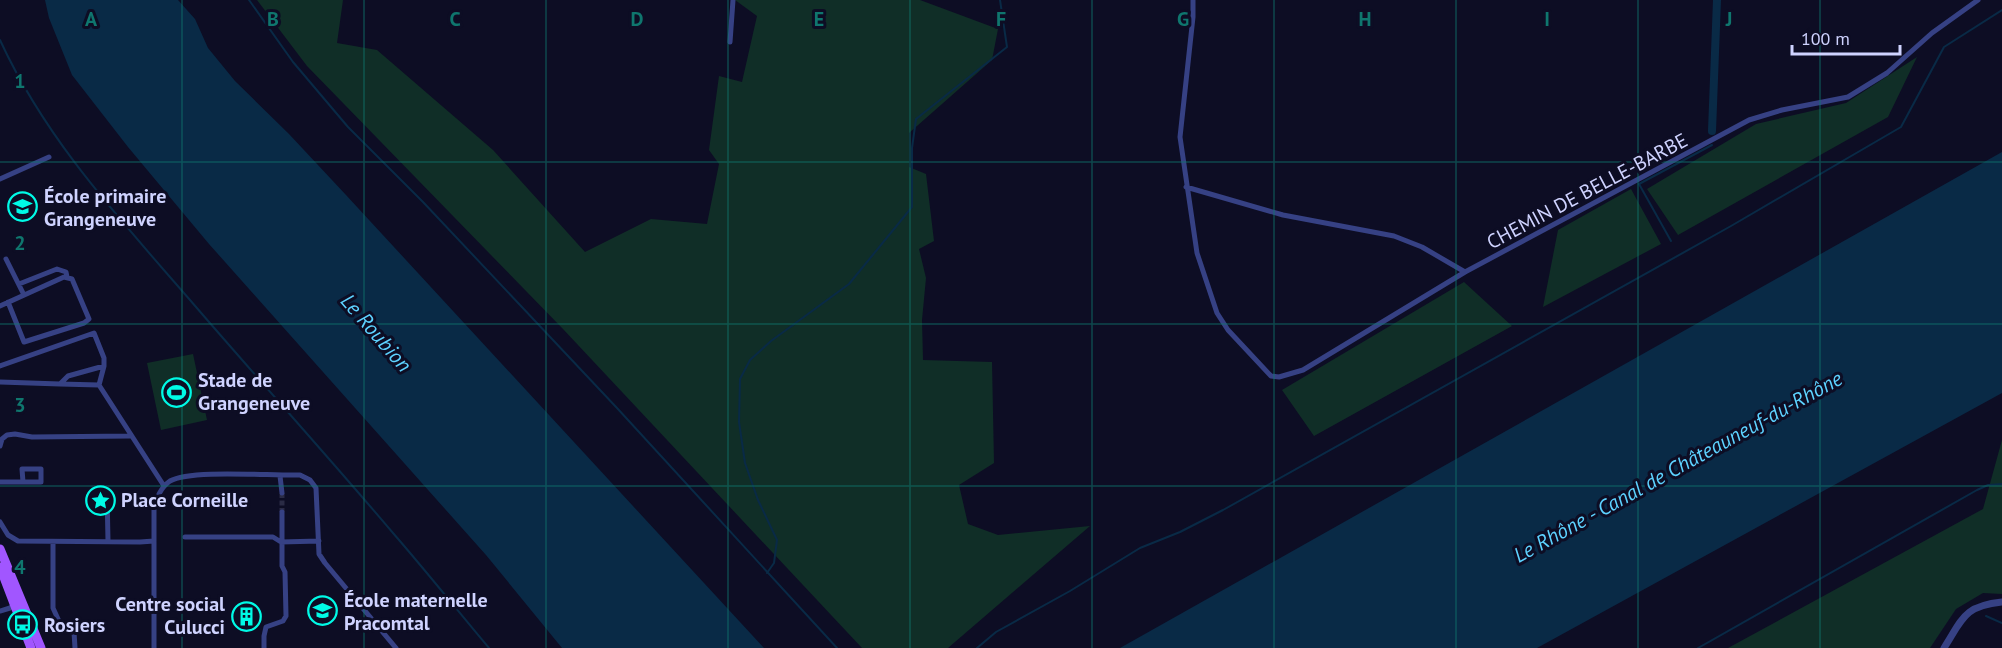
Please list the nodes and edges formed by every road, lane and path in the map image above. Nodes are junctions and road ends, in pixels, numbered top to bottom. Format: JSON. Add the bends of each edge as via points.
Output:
{"nodes":[{"id":1,"x":733,"y":0,"type":"edge"},
{"id":2,"x":1193,"y":0,"type":"edge"},
{"id":3,"x":1978,"y":0,"type":"edge"},
{"id":4,"x":730,"y":42,"type":"dead end"},
{"id":5,"x":48,"y":157,"type":"dead end"},
{"id":6,"x":0,"y":178,"type":"edge"},
{"id":7,"x":1186,"y":187,"type":"junction"},
{"id":8,"x":6,"y":259,"type":"dead end"},
{"id":9,"x":1465,"y":273,"type":"junction"},
{"id":10,"x":67,"y":277,"type":"junction"},
{"id":11,"x":19,"y":284,"type":"junction"},
{"id":12,"x":24,"y":295,"type":"junction"},
{"id":13,"x":8,"y":302,"type":"junction"},
{"id":14,"x":0,"y":306,"type":"edge"},
{"id":15,"x":0,"y":366,"type":"edge"},
{"id":16,"x":104,"y":366,"type":"junction"},
{"id":17,"x":0,"y":382,"type":"edge"},
{"id":18,"x":60,"y":384,"type":"junction"},
{"id":19,"x":99,"y":385,"type":"junction"},
{"id":20,"x":130,"y":436,"type":"junction"},
{"id":21,"x":0,"y":446,"type":"edge"},
{"id":22,"x":280,"y":476,"type":"junction"},
{"id":23,"x":0,"y":482,"type":"edge"},
{"id":24,"x":23,"y":482,"type":"dead end"},
{"id":25,"x":164,"y":486,"type":"junction"},
{"id":26,"x":282,"y":493,"type":"tunnel mouth"},
{"id":27,"x":108,"y":509,"type":"dead end"},
{"id":28,"x":282,"y":512,"type":"tunnel mouth"},
{"id":29,"x":0,"y":522,"type":"edge"},
{"id":30,"x":185,"y":537,"type":"dead end"},
{"id":31,"x":154,"y":541,"type":"junction"},
{"id":32,"x":319,"y":541,"type":"junction"},
{"id":33,"x":53,"y":542,"type":"junction"},
{"id":34,"x":108,"y":542,"type":"junction"},
{"id":35,"x":281,"y":542,"type":"junction"},
{"id":36,"x":0,"y":549,"type":"edge"},
{"id":37,"x":0,"y":567,"type":"edge"},
{"id":38,"x":2002,"y":602,"type":"edge"},
{"id":39,"x":15,"y":603,"type":"junction"},
{"id":40,"x":0,"y":611,"type":"edge"},
{"id":41,"x":40,"y":647,"type":"edge"},
{"id":42,"x":75,"y":648,"type":"edge"},
{"id":43,"x":154,"y":648,"type":"edge"},
{"id":44,"x":264,"y":648,"type":"edge"},
{"id":45,"x":396,"y":648,"type":"edge"},
{"id":46,"x":1944,"y":648,"type":"edge"}],
"edges":[{"from":1,"to":4,"type":"street"},
{"from":2,"to":7,"type":"street","via":[[1180,122]]},
{"from":3,"to":9,"type":"street","name":"CHEMIN DE BELLE-BARBE","via":[[1932,33],[1887,73],[1848,97],[1749,120]]},
{"from":5,"to":6,"type":"street"},
{"from":7,"to":9,"type":"street","via":[[1282,215],[1394,236],[1422,247]]},
{"from":7,"to":9,"type":"street","name":"CHEMIN DE BELLE-BARBE","via":[[1197,253],[1217,313],[1271,376],[1304,370]]},
{"from":8,"to":11,"type":"street"},
{"from":10,"to":11,"type":"street","via":[[66,272],[57,269]]},
{"from":10,"to":12,"type":"street"},
{"from":10,"to":13,"type":"street","via":[[72,279],[89,319],[84,323],[24,342]]},
{"from":11,"to":12,"type":"street"},
{"from":12,"to":13,"type":"street"},
{"from":13,"to":14,"type":"street"},
{"from":15,"to":16,"type":"street","via":[[94,333]]},
{"from":16,"to":18,"type":"street","via":[[68,376]]},
{"from":16,"to":19,"type":"street"},
{"from":17,"to":18,"type":"street"},
{"from":18,"to":19,"type":"street"},
{"from":19,"to":20,"type":"street"},
{"from":20,"to":21,"type":"street","via":[[15,434],[2,439]]},
{"from":20,"to":25,"type":"street"},
{"from":22,"to":25,"type":"street","via":[[183,476]]},
{"from":22,"to":26,"type":"street"},
{"from":22,"to":32,"type":"street","via":[[300,475],[316,488]]},
{"from":23,"to":24,"type":"street"},
{"from":25,"to":31,"type":"street","via":[[154,508]]},
{"from":27,"to":34,"type":"street"},
{"from":28,"to":35,"type":"street"},
{"from":29,"to":33,"type":"street","via":[[13,540]]},
{"from":30,"to":35,"type":"street","via":[[273,537]]},
{"from":31,"to":34,"type":"street"},
{"from":31,"to":43,"type":"street"},
{"from":32,"to":35,"type":"street"},
{"from":32,"to":45,"type":"street","via":[[325,563]]},
{"from":33,"to":34,"type":"street"},
{"from":33,"to":42,"type":"street","via":[[53,608],[63,630],[74,632]]},
{"from":35,"to":44,"type":"street","via":[[286,616],[266,627]]},
{"from":36,"to":41,"type":"main road"},
{"from":37,"to":39,"type":"main road"},
{"from":38,"to":46,"type":"street","via":[[1973,608]]},
{"from":39,"to":40,"type":"street"},
{"from":39,"to":41,"type":"main road"}]}
